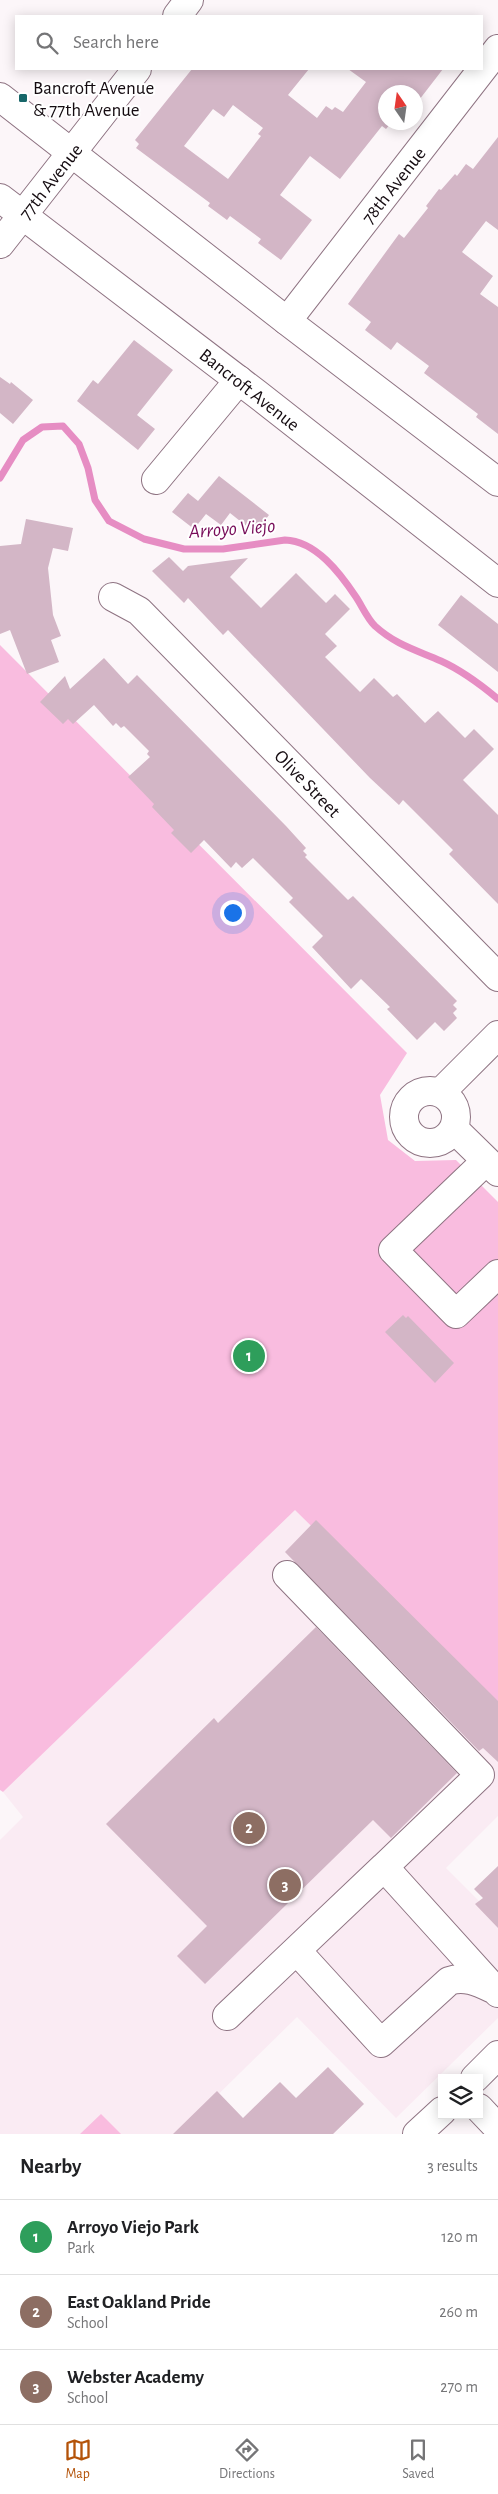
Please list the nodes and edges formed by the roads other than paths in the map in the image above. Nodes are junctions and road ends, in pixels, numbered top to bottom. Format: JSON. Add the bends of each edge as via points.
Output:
{"nodes":[{"id":1,"x":189,"y":0,"type":"edge"},
{"id":2,"x":178,"y":15,"type":"edge"},
{"id":3,"x":498,"y":49,"type":"edge"},
{"id":4,"x":483,"y":68,"type":"edge"},
{"id":5,"x":136,"y":70,"type":"edge"},
{"id":6,"x":482,"y":70,"type":"edge"},
{"id":7,"x":0,"y":97,"type":"edge"},
{"id":8,"x":72,"y":153,"type":"junction"},
{"id":9,"x":0,"y":198,"type":"edge"},
{"id":10,"x":22,"y":216,"type":"junction"},
{"id":11,"x":0,"y":244,"type":"edge"},
{"id":12,"x":287,"y":321,"type":"junction"},
{"id":13,"x":239,"y":380,"type":"junction"},
{"id":14,"x":156,"y":480,"type":"dead end"},
{"id":15,"x":498,"y":482,"type":"edge"},
{"id":16,"x":498,"y":583,"type":"edge"},
{"id":17,"x":113,"y":597,"type":"dead end"},
{"id":18,"x":498,"y":977,"type":"edge"},
{"id":19,"x":498,"y":1035,"type":"edge"},
{"id":20,"x":441,"y":1092,"type":"junction"},
{"id":21,"x":454,"y":1128,"type":"junction"},
{"id":22,"x":492,"y":1166,"type":"edge"},
{"id":23,"x":498,"y":1274,"type":"edge"},
{"id":24,"x":287,"y":1575,"type":"dead end"},
{"id":25,"x":384,"y":1867,"type":"junction"},
{"id":26,"x":434,"y":1920,"type":"junction"},
{"id":27,"x":297,"y":1951,"type":"junction"},
{"id":28,"x":450,"y":1981,"type":"junction"},
{"id":29,"x":497,"y":1991,"type":"edge"},
{"id":30,"x":227,"y":2016,"type":"dead end"},
{"id":31,"x":498,"y":2055,"type":"edge"},
{"id":32,"x":480,"y":2074,"type":"edge"},
{"id":33,"x":483,"y":2112,"type":"edge"},
{"id":34,"x":438,"y":2115,"type":"edge"},
{"id":35,"x":498,"y":2128,"type":"edge"},
{"id":36,"x":417,"y":2134,"type":"edge"}],
"edges":[{"from":1,"to":2,"type":"street"},
{"from":3,"to":4,"type":"street","name":"78th Avenue"},
{"from":5,"to":8,"type":"street","name":"77th Avenue"},
{"from":6,"to":12,"type":"street","name":"78th Avenue"},
{"from":7,"to":8,"type":"street"},
{"from":8,"to":10,"type":"street","name":"77th Avenue"},
{"from":8,"to":12,"type":"street"},
{"from":9,"to":10,"type":"street","name":"Bancroft Avenue"},
{"from":10,"to":11,"type":"street","name":"77th Avenue"},
{"from":10,"to":13,"type":"street","name":"Bancroft Avenue"},
{"from":12,"to":15,"type":"street"},
{"from":13,"to":14,"type":"street"},
{"from":13,"to":16,"type":"street","name":"Bancroft Avenue"},
{"from":17,"to":18,"type":"street","name":"Olive Street","via":[[139,611]]},
{"from":19,"to":20,"type":"street"},
{"from":20,"to":21,"type":"street","via":[[455,1107]]},
{"from":20,"to":21,"type":"street","via":[[430,1090],[411,1099],[404,1115],[407,1129],[413,1136],[427,1142],[440,1141]]},
{"from":21,"to":22,"type":"street"},
{"from":22,"to":23,"type":"street","via":[[393,1250],[456,1314]]},
{"from":24,"to":25,"type":"street","via":[[480,1775]]},
{"from":25,"to":26,"type":"street"},
{"from":25,"to":27,"type":"street"},
{"from":26,"to":28,"type":"street","via":[[451,1946],[454,1958]]},
{"from":26,"to":29,"type":"street"},
{"from":27,"to":28,"type":"street","via":[[381,2043]]},
{"from":27,"to":30,"type":"street"},
{"from":28,"to":29,"type":"street","via":[[470,1979]]},
{"from":31,"to":32,"type":"street"},
{"from":33,"to":35,"type":"street"},
{"from":34,"to":36,"type":"street"}]}
